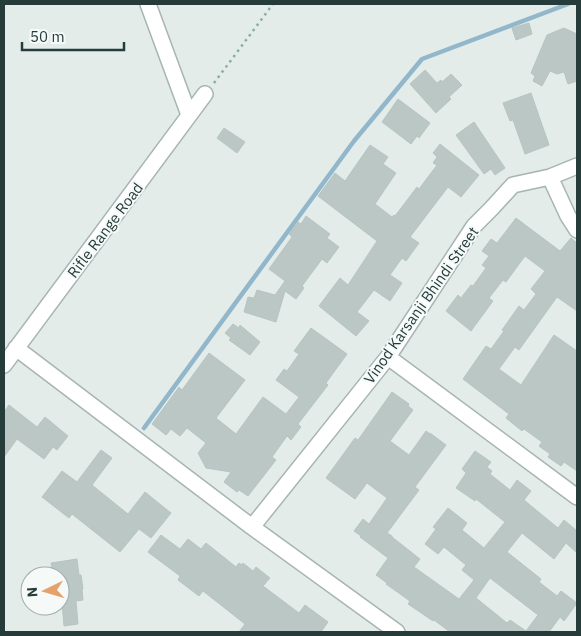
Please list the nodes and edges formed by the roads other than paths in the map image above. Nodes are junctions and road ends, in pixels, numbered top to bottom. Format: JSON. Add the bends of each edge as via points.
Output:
{"nodes":[{"id":1,"x":148,"y":4,"type":"edge"},
{"id":2,"x":205,"y":94,"type":"road end"},
{"id":3,"x":189,"y":116,"type":"junction"},
{"id":4,"x":577,"y":166,"type":"edge"},
{"id":5,"x":550,"y":177,"type":"junction"},
{"id":6,"x":577,"y":230,"type":"edge"},
{"id":7,"x":16,"y":348,"type":"junction"},
{"id":8,"x":388,"y":357,"type":"junction"},
{"id":9,"x":4,"y":365,"type":"edge"},
{"id":10,"x":577,"y":497,"type":"edge"},
{"id":11,"x":252,"y":527,"type":"junction"},
{"id":12,"x":398,"y":632,"type":"edge"}],
"edges":[{"from":1,"to":3,"type":"street"},
{"from":2,"to":3,"type":"street","name":"Rifle Range Road"},
{"from":3,"to":7,"type":"street","name":"Rifle Range Road"},
{"from":4,"to":5,"type":"street","name":"Vinod Karsanji Bhindi Street"},
{"from":5,"to":6,"type":"street"},
{"from":5,"to":8,"type":"street","name":"Vinod Karsanji Bhindi Street","via":[[513,185],[474,226]]},
{"from":7,"to":9,"type":"street","name":"Rifle Range Road"},
{"from":7,"to":11,"type":"street"},
{"from":8,"to":10,"type":"street"},
{"from":8,"to":11,"type":"street","name":"Vinod Karsanji Bhindi Street"},
{"from":11,"to":12,"type":"street"}]}
